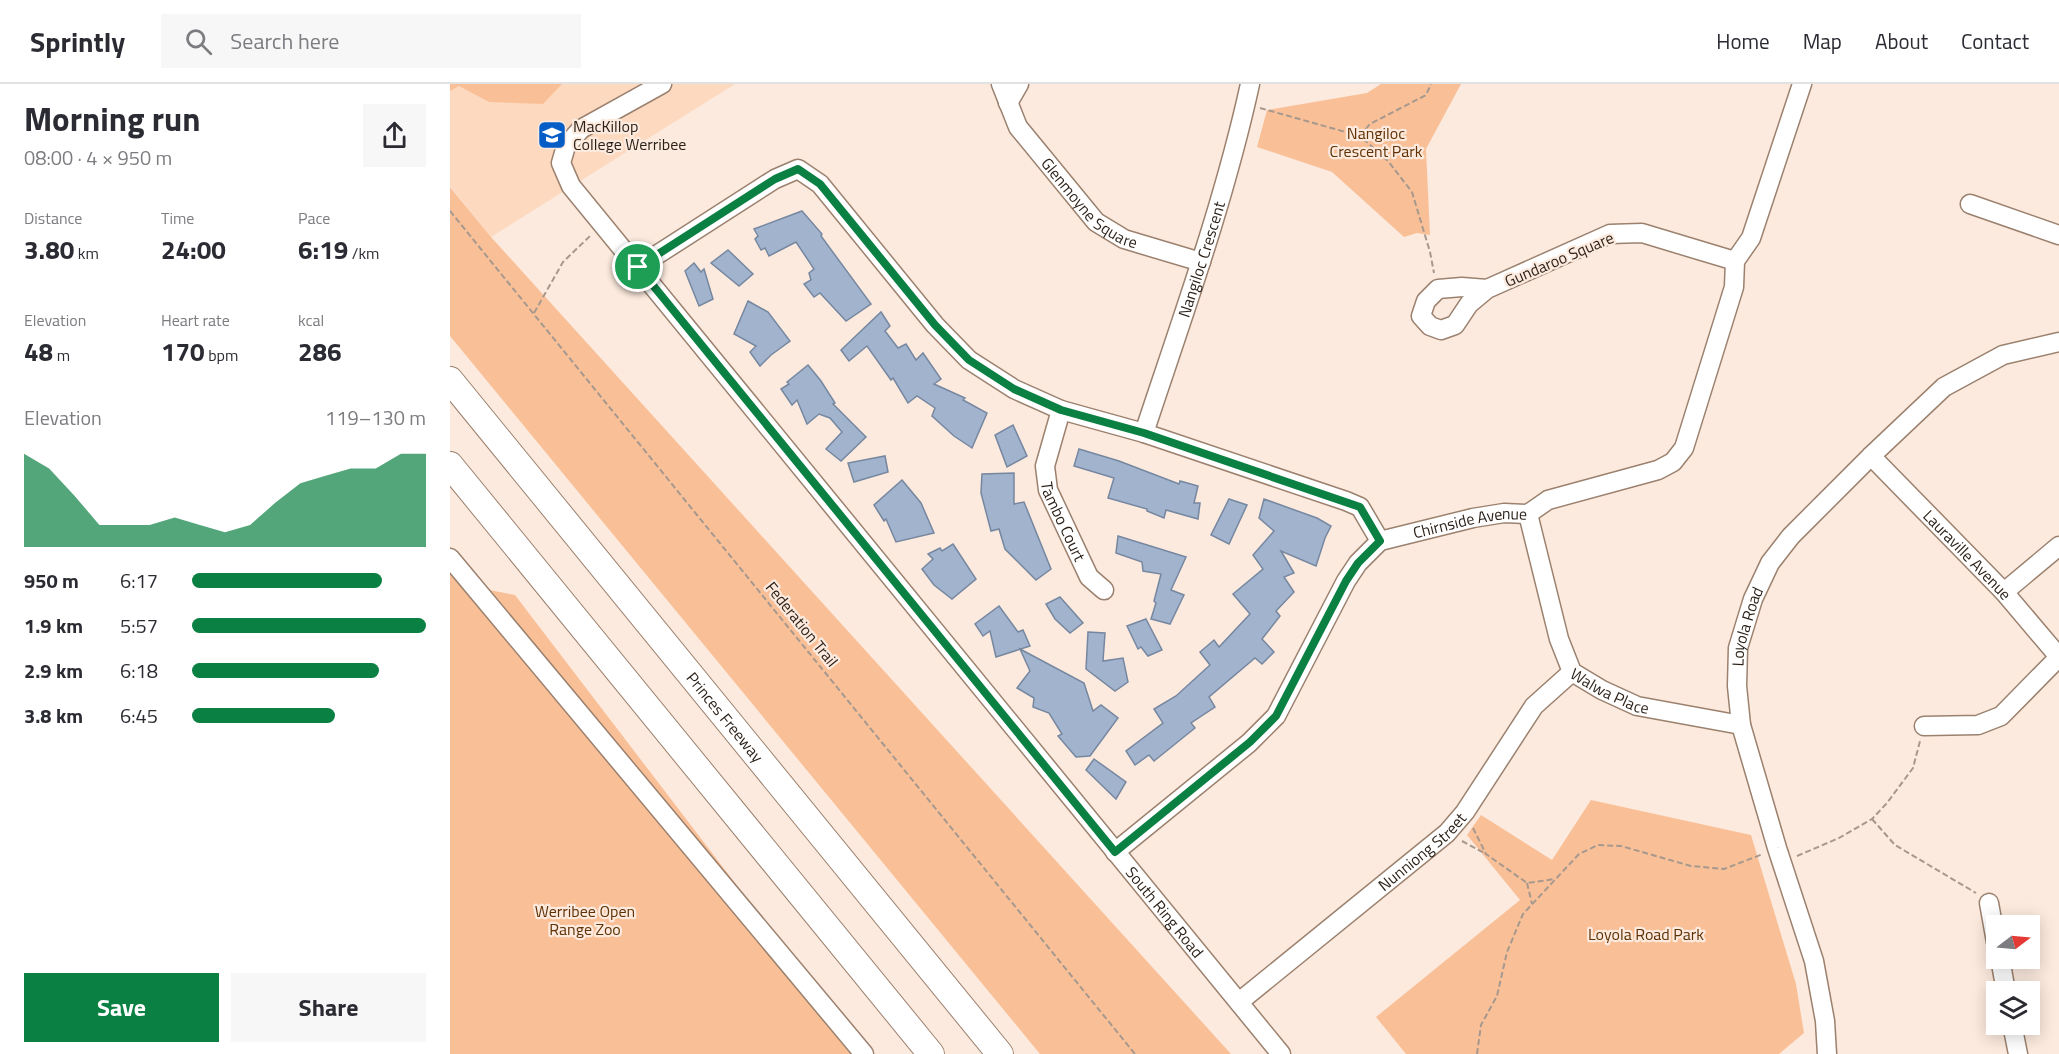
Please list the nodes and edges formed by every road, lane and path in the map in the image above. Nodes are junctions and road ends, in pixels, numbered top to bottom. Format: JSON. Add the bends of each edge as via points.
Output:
{"nodes":[{"id":1,"x":662,"y":84,"type":"edge"},
{"id":2,"x":1001,"y":84,"type":"edge"},
{"id":3,"x":1019,"y":84,"type":"edge"},
{"id":4,"x":1250,"y":84,"type":"edge"},
{"id":5,"x":1431,"y":84,"type":"edge"},
{"id":6,"x":1802,"y":84,"type":"edge"},
{"id":7,"x":1008,"y":103,"type":"junction"},
{"id":8,"x":1246,"y":104,"type":"junction"},
{"id":9,"x":1360,"y":136,"type":"junction"},
{"id":10,"x":1970,"y":204,"type":"dead end"},
{"id":11,"x":450,"y":211,"type":"edge"},
{"id":12,"x":604,"y":226,"type":"junction"},
{"id":13,"x":2059,"y":235,"type":"edge"},
{"id":14,"x":1736,"y":261,"type":"junction"},
{"id":15,"x":1200,"y":262,"type":"junction"},
{"id":16,"x":638,"y":267,"type":"junction"},
{"id":17,"x":1438,"y":289,"type":"junction"},
{"id":18,"x":1487,"y":289,"type":"junction"},
{"id":19,"x":534,"y":313,"type":"junction"},
{"id":20,"x":2059,"y":342,"type":"edge"},
{"id":21,"x":450,"y":380,"type":"edge"},
{"id":22,"x":1061,"y":410,"type":"junction"},
{"id":23,"x":1144,"y":433,"type":"junction"},
{"id":24,"x":1871,"y":456,"type":"junction"},
{"id":25,"x":450,"y":465,"type":"edge"},
{"id":26,"x":1528,"y":514,"type":"junction"},
{"id":27,"x":1380,"y":541,"type":"junction"},
{"id":28,"x":2059,"y":546,"type":"edge"},
{"id":29,"x":450,"y":558,"type":"edge"},
{"id":30,"x":1104,"y":590,"type":"dead end"},
{"id":31,"x":2004,"y":592,"type":"junction"},
{"id":32,"x":2059,"y":657,"type":"edge"},
{"id":33,"x":1572,"y":672,"type":"junction"},
{"id":34,"x":1740,"y":725,"type":"junction"},
{"id":35,"x":1924,"y":726,"type":"joint"},
{"id":36,"x":1465,"y":812,"type":"junction"},
{"id":37,"x":1872,"y":819,"type":"junction"},
{"id":38,"x":1447,"y":833,"type":"junction"},
{"id":39,"x":1115,"y":852,"type":"junction"},
{"id":40,"x":1486,"y":854,"type":"junction"},
{"id":41,"x":1779,"y":855,"type":"junction"},
{"id":42,"x":1555,"y":879,"type":"junction"},
{"id":43,"x":1527,"y":883,"type":"junction"},
{"id":44,"x":1989,"y":903,"type":"joint"},
{"id":45,"x":1532,"y":905,"type":"junction"},
{"id":46,"x":1991,"y":915,"type":"edge"},
{"id":47,"x":1239,"y":1002,"type":"junction"},
{"id":48,"x":2014,"y":1035,"type":"edge"},
{"id":49,"x":864,"y":1054,"type":"edge"},
{"id":50,"x":931,"y":1054,"type":"edge"},
{"id":51,"x":1000,"y":1054,"type":"edge"},
{"id":52,"x":1135,"y":1054,"type":"edge"},
{"id":53,"x":1281,"y":1054,"type":"edge"},
{"id":54,"x":1477,"y":1054,"type":"edge"},
{"id":55,"x":1827,"y":1054,"type":"edge"},
{"id":56,"x":2018,"y":1054,"type":"edge"}],
"edges":[{"from":1,"to":12,"type":"street","name":"South Ring Road","via":[[581,129],[567,146],[561,163],[572,186]]},
{"from":2,"to":7,"type":"street","name":"Glenmoyne Square"},
{"from":3,"to":7,"type":"street"},
{"from":4,"to":8,"type":"street","name":"Nangiloc Crescent"},
{"from":5,"to":9,"type":"path","via":[[1426,95],[1370,124]]},
{"from":6,"to":14,"type":"street","name":"Chirnside Avenue","via":[[1751,238]]},
{"from":7,"to":15,"type":"street","name":"Glenmoyne Square","via":[[1018,127],[1096,222],[1124,238]]},
{"from":8,"to":9,"type":"path"},
{"from":8,"to":15,"type":"street","name":"Nangiloc Crescent"},
{"from":9,"to":17,"type":"path","via":[[1388,161],[1412,192]]},
{"from":10,"to":13,"type":"street"},
{"from":11,"to":19,"type":"path","name":"Federation Trail"},
{"from":12,"to":16,"type":"street","name":"South Ring Road"},
{"from":12,"to":19,"type":"path","via":[[563,262]]},
{"from":14,"to":18,"type":"street","name":"Gundaroo Square","via":[[1642,233],[1610,234]]},
{"from":14,"to":26,"type":"street","name":"Chirnside Avenue","via":[[1734,287],[1684,448],[1674,462],[1658,470],[1548,500]]},
{"from":15,"to":23,"type":"street","name":"Nangiloc Crescent"},
{"from":16,"to":22,"type":"street","via":[[775,179],[798,169],[820,184],[935,325],[969,360],[1014,389]]},
{"from":16,"to":39,"type":"street","name":"South Ring Road"},
{"from":17,"to":18,"type":"street","name":"Gundaroo Square"},
{"from":17,"to":18,"type":"street","name":"Gundaroo Square","via":[[1426,301],[1422,316],[1430,326],[1441,330],[1455,325],[1469,304]]},
{"from":19,"to":52,"type":"path","name":"Federation Trail"},
{"from":20,"to":24,"type":"street","name":"Loyola Road","via":[[2003,355],[1944,387]]},
{"from":21,"to":51,"type":"highway","name":"Princes Freeway"},
{"from":22,"to":23,"type":"street"},
{"from":22,"to":30,"type":"street","name":"Tambo Court","via":[[1045,466],[1048,490],[1089,577]]},
{"from":23,"to":27,"type":"street","via":[[1360,507]]},
{"from":24,"to":31,"type":"street","name":"Lauraville Avenue"},
{"from":24,"to":34,"type":"street","name":"Loyola Road","via":[[1791,536],[1770,563],[1753,599],[1738,648]]},
{"from":25,"to":50,"type":"highway"},
{"from":26,"to":27,"type":"street","name":"Chirnside Avenue","via":[[1473,518]]},
{"from":26,"to":33,"type":"street","name":"Walwa Place","via":[[1559,639]]},
{"from":27,"to":39,"type":"street","via":[[1346,581],[1276,716],[1250,742]]},
{"from":28,"to":31,"type":"street"},
{"from":29,"to":49,"type":"street"},
{"from":31,"to":32,"type":"street","name":"Lauraville Avenue"},
{"from":32,"to":35,"type":"street","via":[[2001,716],[1978,725]]},
{"from":33,"to":34,"type":"street","name":"Walwa Place","via":[[1637,706]]},
{"from":33,"to":36,"type":"street","name":"Nunniong Street","via":[[1534,706]]},
{"from":34,"to":41,"type":"street","name":"Loyola Road"},
{"from":35,"to":37,"type":"path","via":[[1913,768]]},
{"from":36,"to":38,"type":"street","name":"Nunniong Street"},
{"from":36,"to":40,"type":"path"},
{"from":37,"to":41,"type":"path","via":[[1808,853]]},
{"from":37,"to":44,"type":"path","via":[[1895,845]]},
{"from":38,"to":40,"type":"path"},
{"from":38,"to":47,"type":"street","name":"Nunniong Street"},
{"from":39,"to":47,"type":"street","name":"South Ring Road"},
{"from":40,"to":43,"type":"path"},
{"from":41,"to":42,"type":"path","via":[[1724,869],[1691,866],[1620,846],[1598,845],[1579,854]]},
{"from":41,"to":55,"type":"street","name":"Loyola Road","via":[[1814,961]]},
{"from":42,"to":43,"type":"path"},
{"from":42,"to":45,"type":"path"},
{"from":43,"to":45,"type":"path"},
{"from":44,"to":46,"type":"street"},
{"from":45,"to":54,"type":"path","via":[[1523,914],[1507,952],[1497,996],[1481,1025]]},
{"from":47,"to":53,"type":"street","name":"South Ring Road"},
{"from":48,"to":56,"type":"street"}]}
